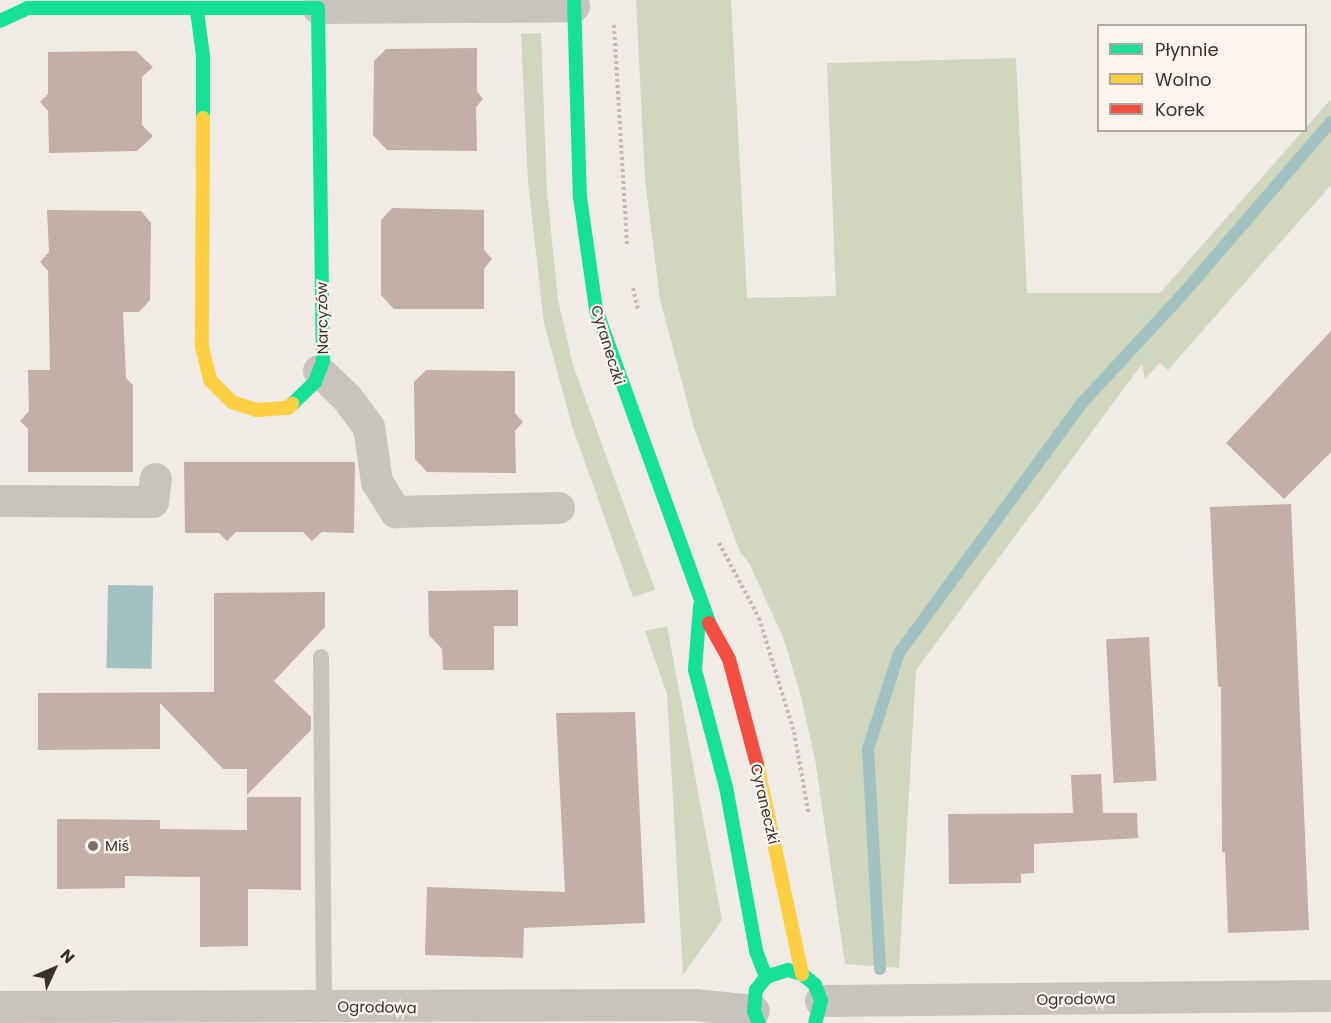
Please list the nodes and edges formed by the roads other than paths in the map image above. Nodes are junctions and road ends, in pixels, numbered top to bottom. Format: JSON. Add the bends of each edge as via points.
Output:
{"nodes":[{"id":1,"x":126,"y":3,"type":"edge"},
{"id":2,"x":574,"y":3,"type":"edge"},
{"id":3,"x":461,"y":4,"type":"edge"},
{"id":4,"x":318,"y":8,"type":"junction"},
{"id":5,"x":197,"y":11,"type":"junction"},
{"id":6,"x":0,"y":21,"type":"edge"},
{"id":7,"x":319,"y":371,"type":"junction"},
{"id":8,"x":156,"y":479,"type":"dead end"},
{"id":9,"x":0,"y":501,"type":"edge"},
{"id":10,"x":559,"y":508,"type":"dead end"},
{"id":11,"x":700,"y":606,"type":"junction"},
{"id":12,"x":321,"y":657,"type":"dead end"},
{"id":13,"x":802,"y":974,"type":"junction"},
{"id":14,"x":766,"y":977,"type":"junction"},
{"id":15,"x":1331,"y":996,"type":"edge"},
{"id":16,"x":324,"y":1006,"type":"junction"},
{"id":17,"x":0,"y":1007,"type":"edge"},
{"id":18,"x":818,"y":1012,"type":"edge"},
{"id":19,"x":411,"y":1015,"type":"edge"},
{"id":20,"x":756,"y":1017,"type":"edge"}],
"edges":[{"from":1,"to":5,"type":"street"},
{"from":1,"to":6,"type":"street","via":[[28,8]]},
{"from":2,"to":3,"type":"street"},
{"from":2,"to":11,"type":"street","name":"Cyraneczki","via":[[580,198],[596,310]]},
{"from":3,"to":4,"type":"street"},
{"from":4,"to":5,"type":"street"},
{"from":4,"to":7,"type":"street","name":"Narcyzów","via":[[323,361]]},
{"from":5,"to":7,"type":"street","name":"Narcyzów","via":[[203,56],[202,347],[210,380],[232,402],[257,410],[288,408],[302,399]]},
{"from":7,"to":10,"type":"street","via":[[369,427],[377,483],[396,512]]},
{"from":8,"to":9,"type":"street","via":[[153,502]]},
{"from":11,"to":13,"type":"street","name":"Cyraneczki","via":[[729,659],[763,786]]},
{"from":11,"to":14,"type":"street","name":"Cyraneczki","via":[[695,670],[726,787],[756,951]]},
{"from":12,"to":16,"type":"lane"},
{"from":13,"to":14,"type":"street","via":[[788,970]]},
{"from":13,"to":18,"type":"street","name":"Ogrodowa","via":[[816,985]]},
{"from":14,"to":20,"type":"street","name":"Ogrodowa","via":[[756,990]]},
{"from":15,"to":18,"type":"street","name":"Ogrodowa"},
{"from":16,"to":17,"type":"street","name":"Ogrodowa"},
{"from":16,"to":19,"type":"street","name":"Ogrodowa"},
{"from":19,"to":20,"type":"street","name":"Ogrodowa","via":[[695,1005]]}]}
